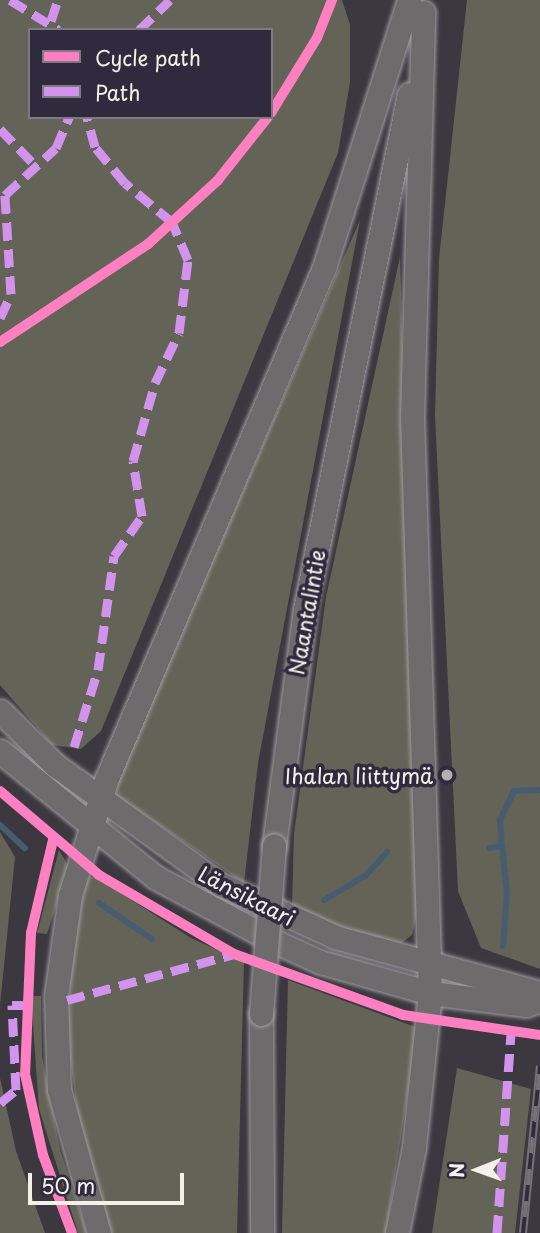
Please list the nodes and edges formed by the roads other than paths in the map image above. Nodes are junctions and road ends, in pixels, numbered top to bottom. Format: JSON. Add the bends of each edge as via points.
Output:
{"nodes":[{"id":1,"x":419,"y":4,"type":"edge"},
{"id":2,"x":0,"y":710,"type":"edge"},
{"id":3,"x":0,"y":751,"type":"edge"},
{"id":4,"x":100,"y":800,"type":"junction"},
{"id":5,"x":91,"y":831,"type":"junction"},
{"id":6,"x":430,"y":964,"type":"junction"},
{"id":7,"x":430,"y":993,"type":"junction"},
{"id":8,"x":540,"y":993,"type":"edge"},
{"id":9,"x":540,"y":1000,"type":"edge"},
{"id":10,"x":99,"y":1233,"type":"edge"},
{"id":11,"x":262,"y":1233,"type":"edge"},
{"id":12,"x":397,"y":1233,"type":"edge"}],
"edges":[{"from":1,"to":4,"type":"main road","via":[[324,268]]},
{"from":1,"to":6,"type":"main road","via":[[412,416]]},
{"from":1,"to":11,"type":"main road","name":"Naantalintie","bridge":true,"via":[[305,609],[274,845],[261,1014]]},
{"from":2,"to":4,"type":"main road","name":"Länsikaari"},
{"from":3,"to":5,"type":"main road","name":"Länsikaari"},
{"from":4,"to":5,"type":"main road"},
{"from":4,"to":6,"type":"main road","name":"Länsikaari","via":[[167,852],[282,916]]},
{"from":5,"to":7,"type":"main road","name":"Länsikaari","via":[[155,877],[274,942],[320,962]]},
{"from":5,"to":10,"type":"main road","via":[[64,925],[55,1023],[67,1135]]},
{"from":6,"to":7,"type":"main road"},
{"from":6,"to":8,"type":"main road","name":"Länsikaari"},
{"from":7,"to":9,"type":"main road","name":"Länsikaari","via":[[526,1005]]},
{"from":7,"to":12,"type":"main road","via":[[414,1147]]}]}
